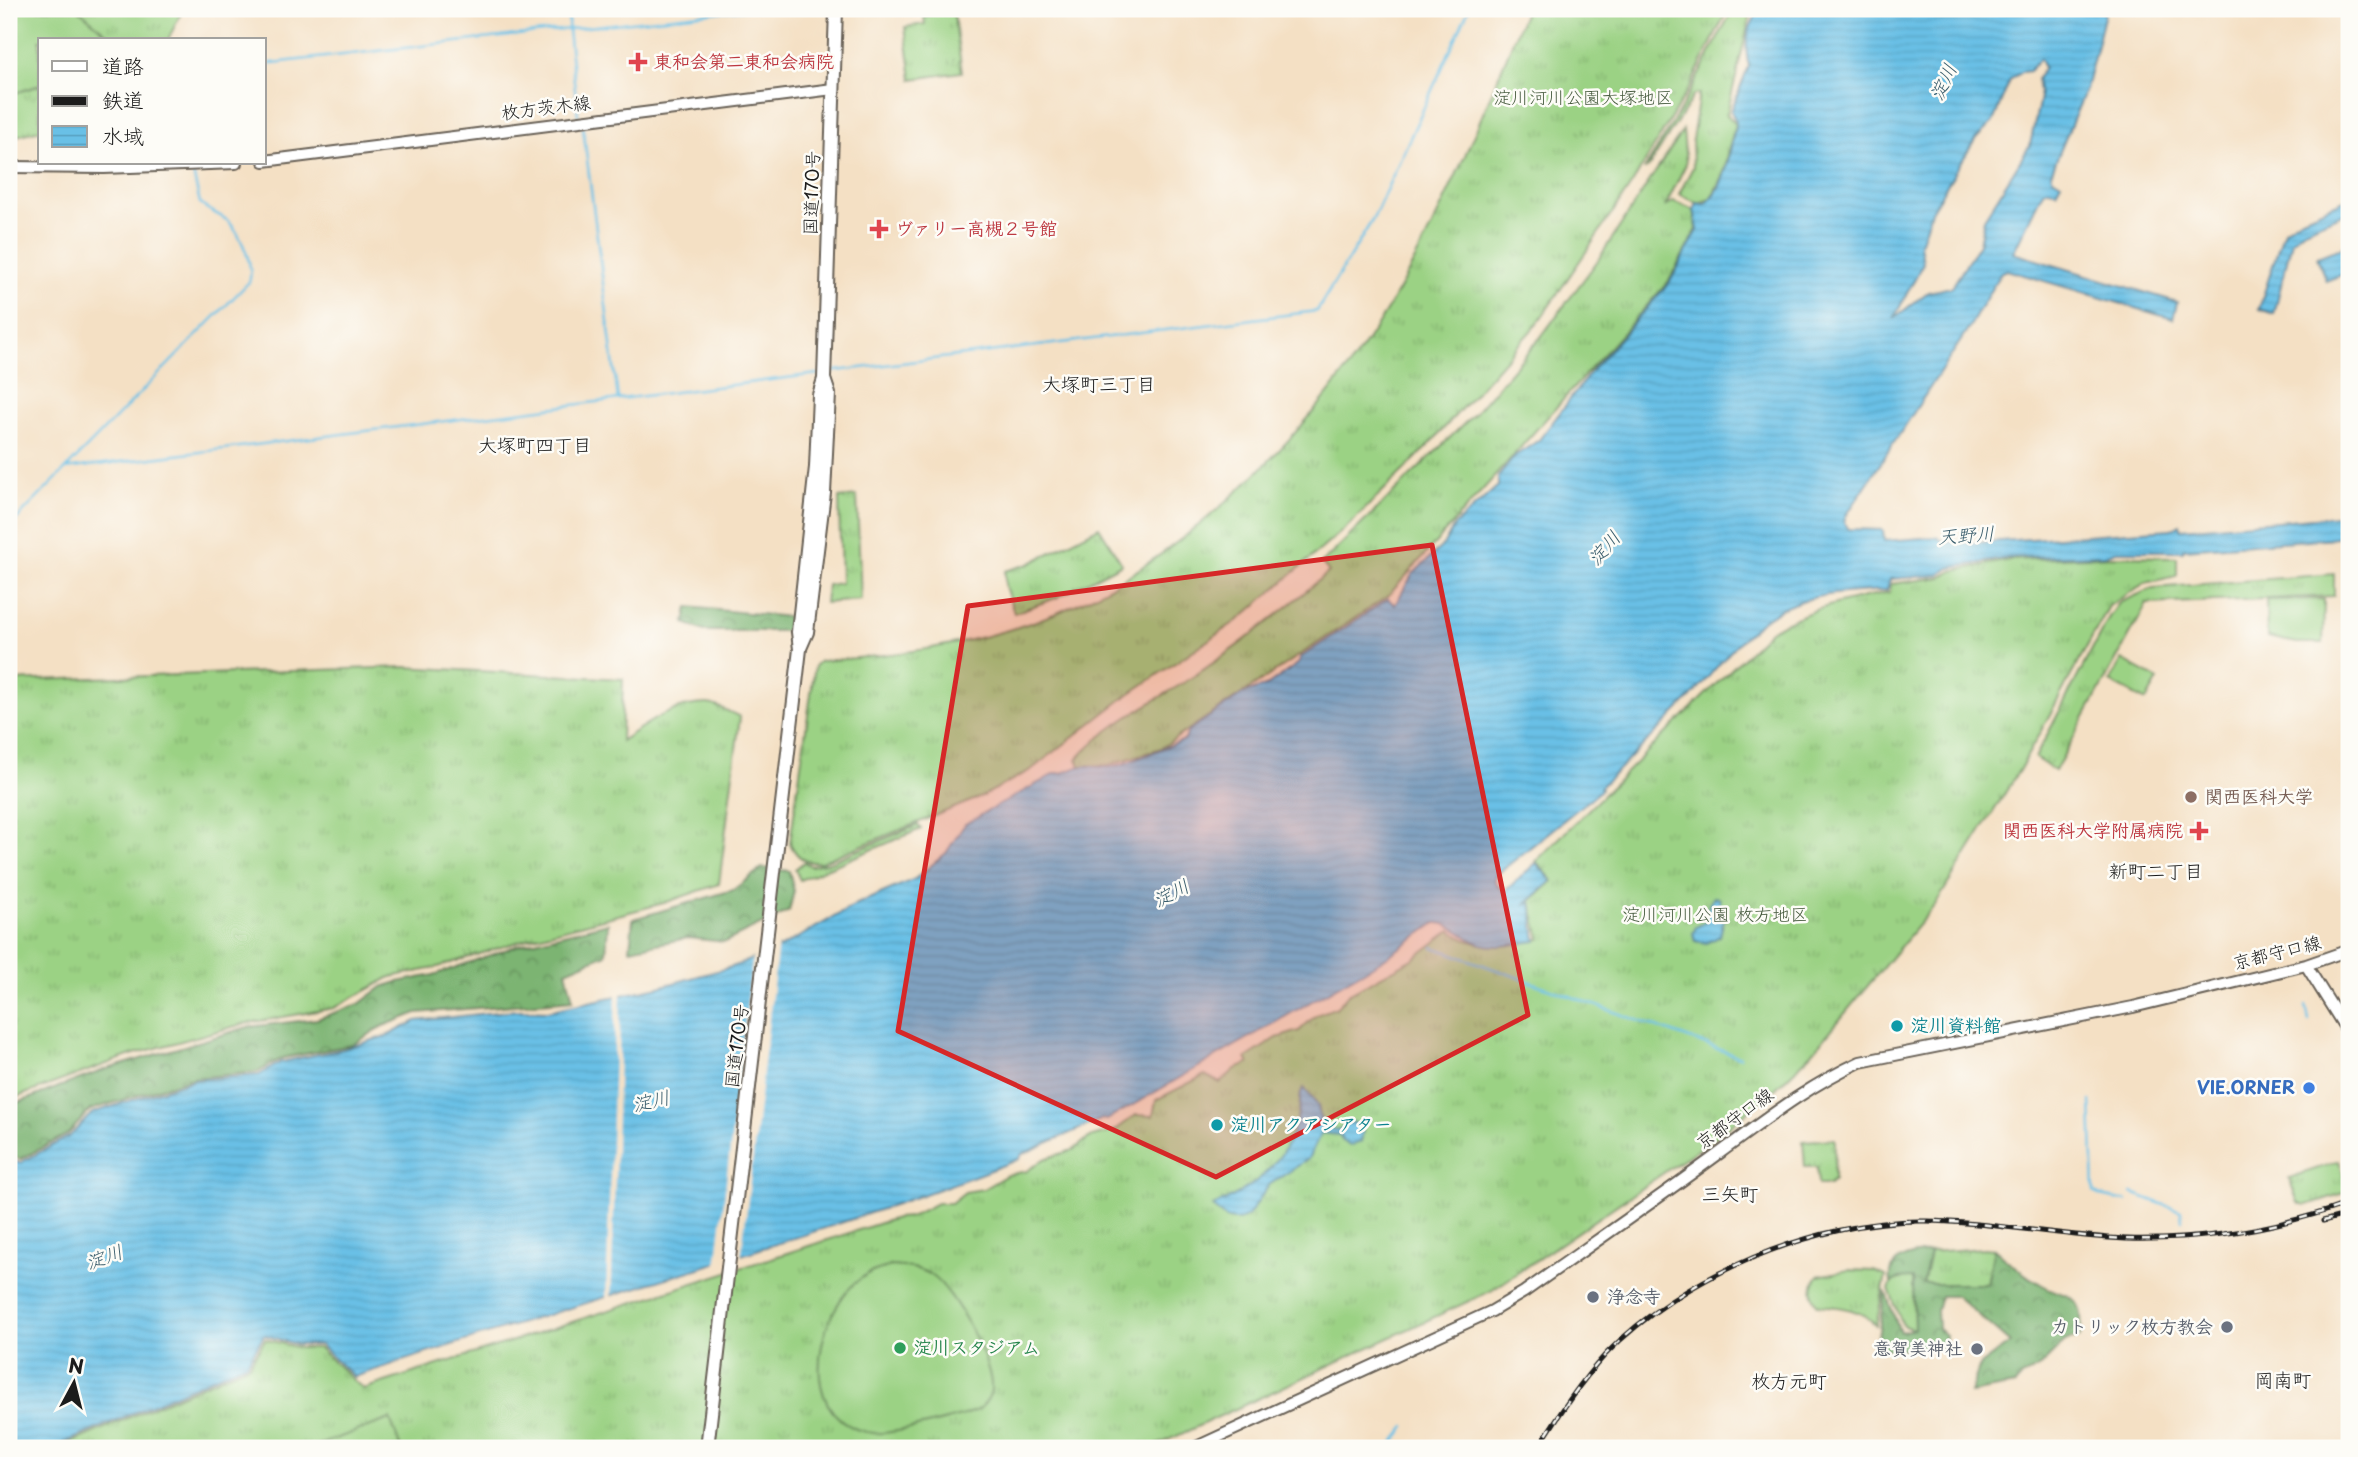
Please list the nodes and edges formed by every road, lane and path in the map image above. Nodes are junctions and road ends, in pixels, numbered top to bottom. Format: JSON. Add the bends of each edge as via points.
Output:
{"nodes":[{"id":1,"x":836,"y":9,"type":"edge"},
{"id":2,"x":833,"y":89,"type":"junction"},
{"id":3,"x":266,"y":161,"type":"edge"},
{"id":4,"x":214,"y":164,"type":"edge"},
{"id":5,"x":9,"y":167,"type":"edge"},
{"id":6,"x":2349,"y":950,"type":"edge"},
{"id":7,"x":2306,"y":965,"type":"junction"},
{"id":8,"x":2349,"y":1034,"type":"edge"},
{"id":9,"x":707,"y":1448,"type":"edge"},
{"id":10,"x":1195,"y":1448,"type":"edge"}],
"edges":[{"from":1,"to":2,"type":"highway","name":"国道170号"},
{"from":2,"to":3,"type":"main road","name":"枚方茨木線"},
{"from":2,"to":9,"type":"highway","name":"国道170号","via":[[824,493],[807,632],[800,649]]},
{"from":4,"to":5,"type":"main road"},
{"from":6,"to":7,"type":"main road","name":"京都守口線"},
{"from":7,"to":8,"type":"main road"},
{"from":7,"to":10,"type":"main road","name":"京都守口線","via":[[2133,1007],[1860,1062],[1765,1117],[1701,1167],[1492,1311]]}]}
